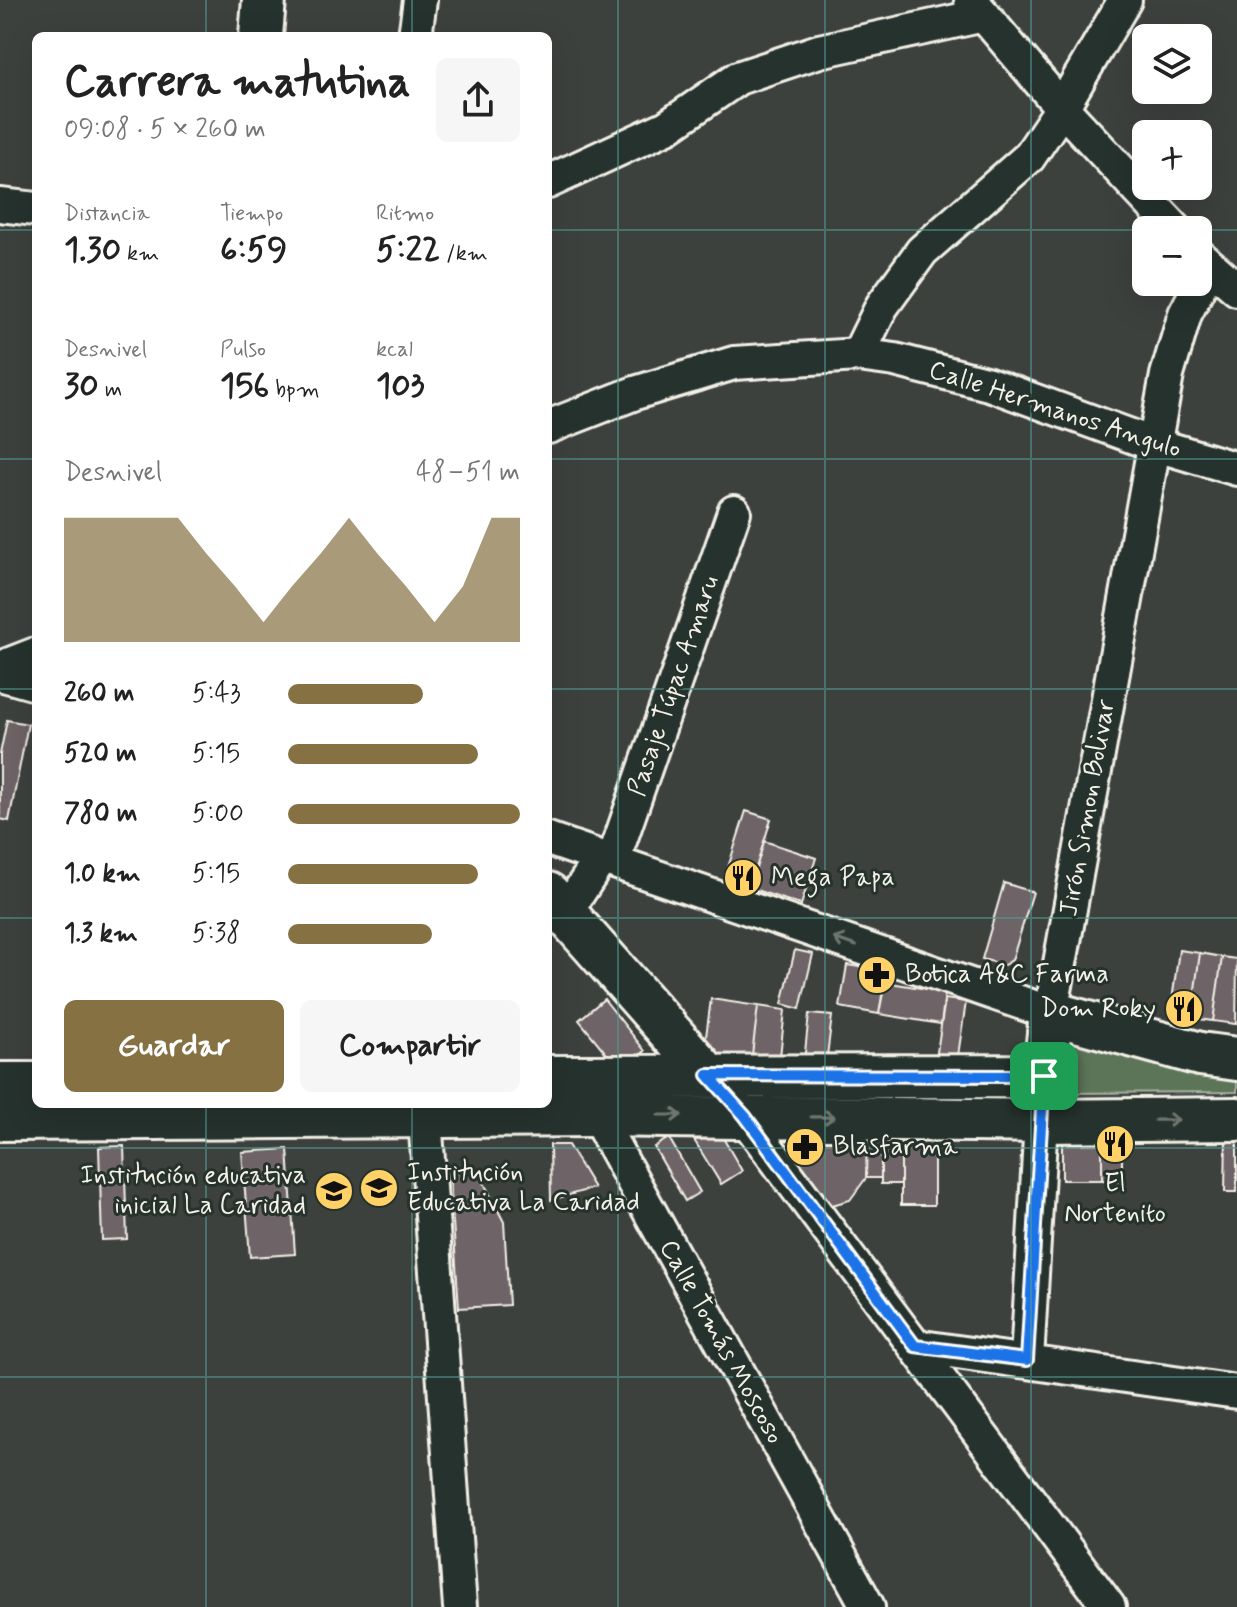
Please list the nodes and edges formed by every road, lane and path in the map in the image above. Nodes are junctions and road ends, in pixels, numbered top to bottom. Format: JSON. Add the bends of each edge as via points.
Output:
{"nodes":[{"id":1,"x":264,"y":0,"type":"edge"},
{"id":2,"x":420,"y":0,"type":"edge"},
{"id":3,"x":1125,"y":0,"type":"edge"},
{"id":4,"x":978,"y":7,"type":"edge"},
{"id":5,"x":261,"y":32,"type":"edge"},
{"id":6,"x":416,"y":32,"type":"edge"},
{"id":7,"x":1062,"y":108,"type":"junction"},
{"id":8,"x":552,"y":180,"type":"edge"},
{"id":9,"x":0,"y":205,"type":"edge"},
{"id":10,"x":32,"y":209,"type":"edge"},
{"id":11,"x":1163,"y":216,"type":"edge"},
{"id":12,"x":1212,"y":269,"type":"edge"},
{"id":13,"x":1237,"y":289,"type":"edge"},
{"id":14,"x":1192,"y":296,"type":"edge"},
{"id":15,"x":858,"y":355,"type":"junction"},
{"id":16,"x":552,"y":425,"type":"edge"},
{"id":17,"x":1153,"y":444,"type":"junction"},
{"id":18,"x":1237,"y":469,"type":"edge"},
{"id":19,"x":734,"y":512,"type":"dead end"},
{"id":20,"x":32,"y":656,"type":"edge"},
{"id":21,"x":0,"y":671,"type":"edge"},
{"id":22,"x":32,"y":683,"type":"edge"},
{"id":23,"x":552,"y":840,"type":"edge"},
{"id":24,"x":608,"y":859,"type":"junction"},
{"id":25,"x":556,"y":904,"type":"edge"},
{"id":26,"x":1051,"y":1013,"type":"junction"},
{"id":27,"x":1237,"y":1059,"type":"edge"},
{"id":28,"x":708,"y":1075,"type":"junction"},
{"id":29,"x":1044,"y":1076,"type":"junction"},
{"id":30,"x":562,"y":1077,"type":"edge"},
{"id":31,"x":0,"y":1084,"type":"edge"},
{"id":32,"x":32,"y":1084,"type":"edge"},
{"id":33,"x":596,"y":1115,"type":"junction"},
{"id":34,"x":745,"y":1116,"type":"junction"},
{"id":35,"x":425,"y":1118,"type":"junction"},
{"id":36,"x":0,"y":1119,"type":"edge"},
{"id":37,"x":1237,"y":1119,"type":"edge"},
{"id":38,"x":1041,"y":1121,"type":"junction"},
{"id":39,"x":915,"y":1346,"type":"junction"},
{"id":40,"x":1027,"y":1360,"type":"junction"},
{"id":41,"x":1237,"y":1392,"type":"edge"},
{"id":42,"x":460,"y":1607,"type":"edge"},
{"id":43,"x":868,"y":1607,"type":"edge"},
{"id":44,"x":1109,"y":1607,"type":"edge"}],
"edges":[{"from":1,"to":5,"type":"main road"},
{"from":2,"to":6,"type":"street"},
{"from":3,"to":7,"type":"street"},
{"from":4,"to":7,"type":"street"},
{"from":4,"to":8,"type":"street","via":[[738,78],[667,127]]},
{"from":7,"to":11,"type":"street"},
{"from":7,"to":15,"type":"street","via":[[1029,157],[922,251],[882,306]]},
{"from":9,"to":10,"type":"street"},
{"from":12,"to":13,"type":"street"},
{"from":14,"to":17,"type":"street","name":"Jirón Simon Bolivar"},
{"from":15,"to":16,"type":"street","name":"Calle Hermanos Angulo","via":[[734,363]]},
{"from":15,"to":17,"type":"street","name":"Calle Hermanos Angulo","via":[[989,384]]},
{"from":17,"to":18,"type":"street","name":"Calle Hermanos Angulo"},
{"from":17,"to":26,"type":"street","name":"Jirón Simon Bolivar"},
{"from":19,"to":24,"type":"street","name":"Pasaje Túpac Amaru"},
{"from":20,"to":21,"type":"street"},
{"from":21,"to":22,"type":"street"},
{"from":23,"to":24,"type":"street"},
{"from":24,"to":25,"type":"street","name":"Pasaje Túpac Amaru"},
{"from":26,"to":24,"type":"street","one_way":true},
{"from":25,"to":28,"type":"main road"},
{"from":26,"to":27,"type":"main road","via":[[1200,1054]]},
{"from":26,"to":29,"type":"main road","name":"Jirón Simon Bolivar"},
{"from":28,"to":29,"type":"main road"},
{"from":28,"to":30,"type":"main road"},
{"from":28,"to":34,"type":"street"},
{"from":29,"to":38,"type":"main road","name":"Jirón Simon Bolivar"},
{"from":30,"to":33,"type":"street","name":"Calle Tomás Moscoso"},
{"from":31,"to":32,"type":"main road"},
{"from":33,"to":34,"type":"main road","one_way":true},
{"from":33,"to":35,"type":"main road"},
{"from":33,"to":43,"type":"street","name":"Calle Tomás Moscoso"},
{"from":34,"to":38,"type":"main road","one_way":true},
{"from":34,"to":39,"type":"street"},
{"from":35,"to":36,"type":"main road"},
{"from":35,"to":42,"type":"street"},
{"from":38,"to":37,"type":"main road","one_way":true},
{"from":38,"to":40,"type":"street","name":"Jirón Simon Bolivar"},
{"from":39,"to":40,"type":"street"},
{"from":39,"to":44,"type":"street"},
{"from":40,"to":41,"type":"street"}]}
